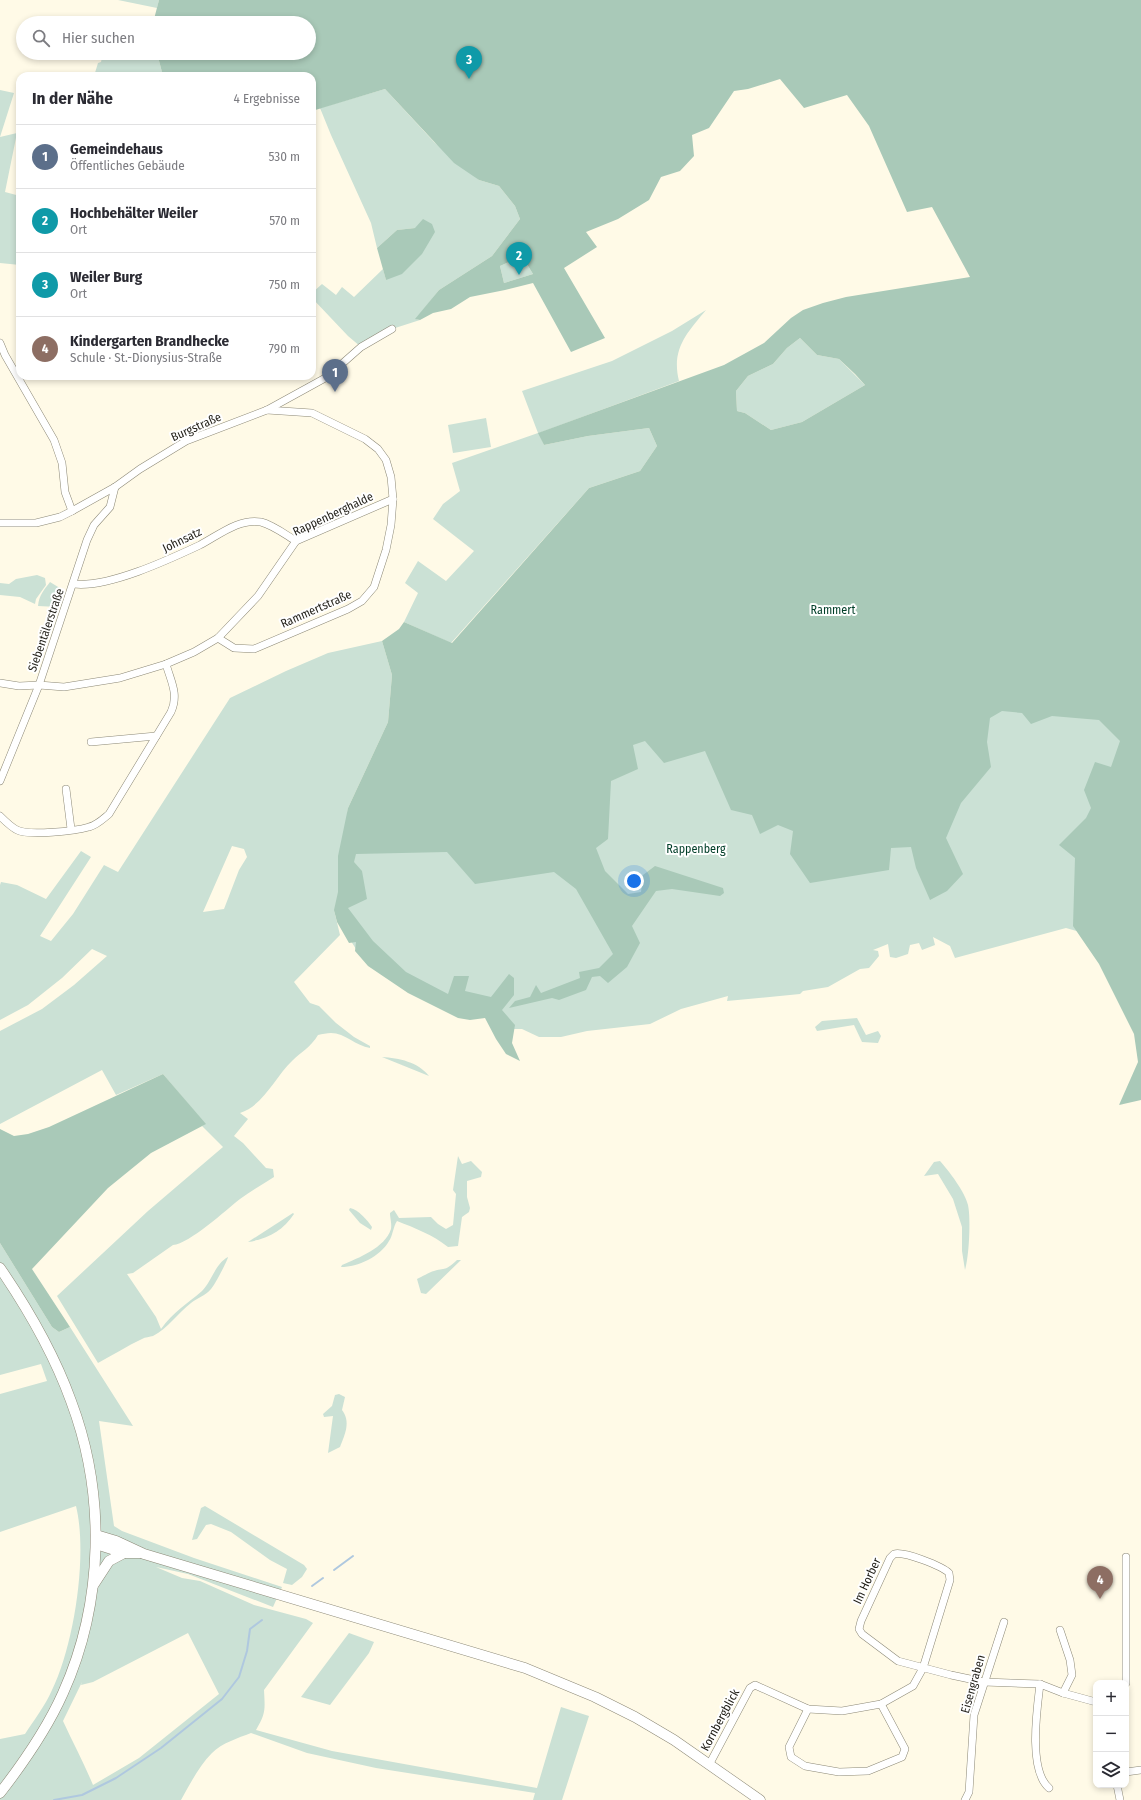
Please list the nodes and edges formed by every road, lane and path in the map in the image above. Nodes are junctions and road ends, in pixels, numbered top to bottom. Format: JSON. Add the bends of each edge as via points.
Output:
{"nodes":[{"id":1,"x":392,"y":329,"type":"dead end"},
{"id":2,"x":0,"y":343,"type":"edge"},
{"id":3,"x":16,"y":374,"type":"edge"},
{"id":4,"x":19,"y":380,"type":"edge"},
{"id":5,"x":267,"y":410,"type":"junction"},
{"id":6,"x":115,"y":487,"type":"junction"},
{"id":7,"x":393,"y":499,"type":"junction"},
{"id":8,"x":72,"y":511,"type":"junction"},
{"id":9,"x":0,"y":523,"type":"edge"},
{"id":10,"x":296,"y":541,"type":"junction"},
{"id":11,"x":74,"y":584,"type":"junction"},
{"id":12,"x":218,"y":638,"type":"junction"},
{"id":13,"x":166,"y":664,"type":"junction"},
{"id":14,"x":0,"y":683,"type":"edge"},
{"id":15,"x":39,"y":685,"type":"junction"},
{"id":16,"x":156,"y":736,"type":"junction"},
{"id":17,"x":91,"y":742,"type":"dead end"},
{"id":18,"x":0,"y":782,"type":"edge"},
{"id":19,"x":66,"y":789,"type":"dead end"},
{"id":20,"x":0,"y":816,"type":"edge"},
{"id":21,"x":71,"y":829,"type":"junction"},
{"id":22,"x":0,"y":1268,"type":"edge"},
{"id":23,"x":96,"y":1540,"type":"junction"},
{"id":24,"x":124,"y":1553,"type":"junction"},
{"id":25,"x":144,"y":1554,"type":"junction"},
{"id":26,"x":1126,"y":1557,"type":"dead end"},
{"id":27,"x":93,"y":1586,"type":"junction"},
{"id":28,"x":1004,"y":1622,"type":"dead end"},
{"id":29,"x":1060,"y":1630,"type":"dead end"},
{"id":30,"x":923,"y":1668,"type":"junction"},
{"id":31,"x":1126,"y":1680,"type":"edge"},
{"id":32,"x":984,"y":1682,"type":"junction"},
{"id":33,"x":1040,"y":1684,"type":"junction"},
{"id":34,"x":1063,"y":1693,"type":"junction"},
{"id":35,"x":1093,"y":1701,"type":"edge"},
{"id":36,"x":881,"y":1704,"type":"junction"},
{"id":37,"x":808,"y":1709,"type":"junction"},
{"id":38,"x":709,"y":1765,"type":"junction"},
{"id":39,"x":1141,"y":1770,"type":"edge"},
{"id":40,"x":1129,"y":1772,"type":"edge"},
{"id":41,"x":1049,"y":1788,"type":"dead end"},
{"id":42,"x":1118,"y":1788,"type":"edge"},
{"id":43,"x":0,"y":1793,"type":"edge"},
{"id":44,"x":760,"y":1800,"type":"edge"},
{"id":45,"x":965,"y":1800,"type":"edge"},
{"id":46,"x":1120,"y":1800,"type":"edge"}],
"edges":[{"from":1,"to":5,"type":"street","name":"Burgstraße","via":[[361,347],[327,377]]},
{"from":2,"to":3,"type":"street"},
{"from":4,"to":8,"type":"street","via":[[57,447],[62,463],[65,492]]},
{"from":5,"to":6,"type":"street","name":"Burgstraße","via":[[186,441]]},
{"from":5,"to":7,"type":"street","name":"Rammertstraße","via":[[312,413],[365,439],[378,449],[386,460]]},
{"from":6,"to":8,"type":"street","name":"Burgstraße"},
{"from":6,"to":11,"type":"street","name":"Siebentälerstraße","via":[[110,507],[94,525],[87,540]]},
{"from":7,"to":10,"type":"street","name":"Rappenberghalde"},
{"from":7,"to":12,"type":"street","name":"Rammertstraße","via":[[391,524],[374,587],[362,601],[254,649],[234,648]]},
{"from":8,"to":9,"type":"street","name":"Burgstraße","via":[[36,523]]},
{"from":10,"to":11,"type":"street","name":"Johnsatz","via":[[262,522],[246,522],[233,526],[152,567],[97,583]]},
{"from":10,"to":12,"type":"street","name":"Rappenberghalde","via":[[258,596]]},
{"from":11,"to":15,"type":"street","name":"Siebentälerstraße"},
{"from":12,"to":13,"type":"street","name":"Rappenberghalde"},
{"from":13,"to":15,"type":"street","name":"Rappenberghalde","via":[[113,679],[64,687]]},
{"from":13,"to":16,"type":"street","via":[[176,701]]},
{"from":14,"to":15,"type":"street","name":"Rappenberghalde","via":[[19,686]]},
{"from":15,"to":18,"type":"street","name":"Siebentälerstraße"},
{"from":16,"to":17,"type":"street"},
{"from":16,"to":21,"type":"street","via":[[110,814],[88,827]]},
{"from":19,"to":21,"type":"street"},
{"from":20,"to":21,"type":"street","via":[[17,830],[28,834]]},
{"from":22,"to":23,"type":"main road","via":[[43,1341],[71,1401],[80,1428],[90,1475]]},
{"from":23,"to":24,"type":"main road"},
{"from":23,"to":25,"type":"main road","via":[[109,1538]]},
{"from":23,"to":27,"type":"main road"},
{"from":24,"to":25,"type":"main road"},
{"from":24,"to":27,"type":"main road","via":[[109,1561]]},
{"from":25,"to":38,"type":"main road","via":[[525,1668],[635,1717]]},
{"from":26,"to":31,"type":"street"},
{"from":27,"to":43,"type":"main road","via":[[80,1646],[63,1693],[40,1737]]},
{"from":28,"to":32,"type":"street","name":"Eisengraben"},
{"from":29,"to":34,"type":"street","via":[[1070,1660],[1072,1676]]},
{"from":30,"to":30,"type":"street","name":"Im Horber","via":[[898,1661],[859,1629],[894,1554],[917,1558],[949,1573],[950,1580],[943,1606]]},
{"from":30,"to":32,"type":"street","name":"Im Horber"},
{"from":30,"to":36,"type":"street","name":"Kornbergblick","via":[[913,1686]]},
{"from":32,"to":33,"type":"street","name":"Im Horber"},
{"from":32,"to":45,"type":"street","name":"Eisengraben","via":[[974,1715],[969,1792]]},
{"from":33,"to":34,"type":"street","name":"Im Horber"},
{"from":33,"to":41,"type":"street","via":[[1035,1745],[1043,1783]]},
{"from":34,"to":35,"type":"street","name":"Im Horber"},
{"from":36,"to":37,"type":"street","name":"Kornbergblick","via":[[842,1711]]},
{"from":36,"to":37,"type":"street","via":[[905,1750],[902,1757],[868,1771],[839,1772],[805,1766],[791,1757],[789,1747]]},
{"from":37,"to":38,"type":"street","name":"Kornbergblick","via":[[755,1685],[750,1688]]},
{"from":38,"to":44,"type":"main road"},
{"from":39,"to":40,"type":"street"},
{"from":42,"to":46,"type":"street"}]}
